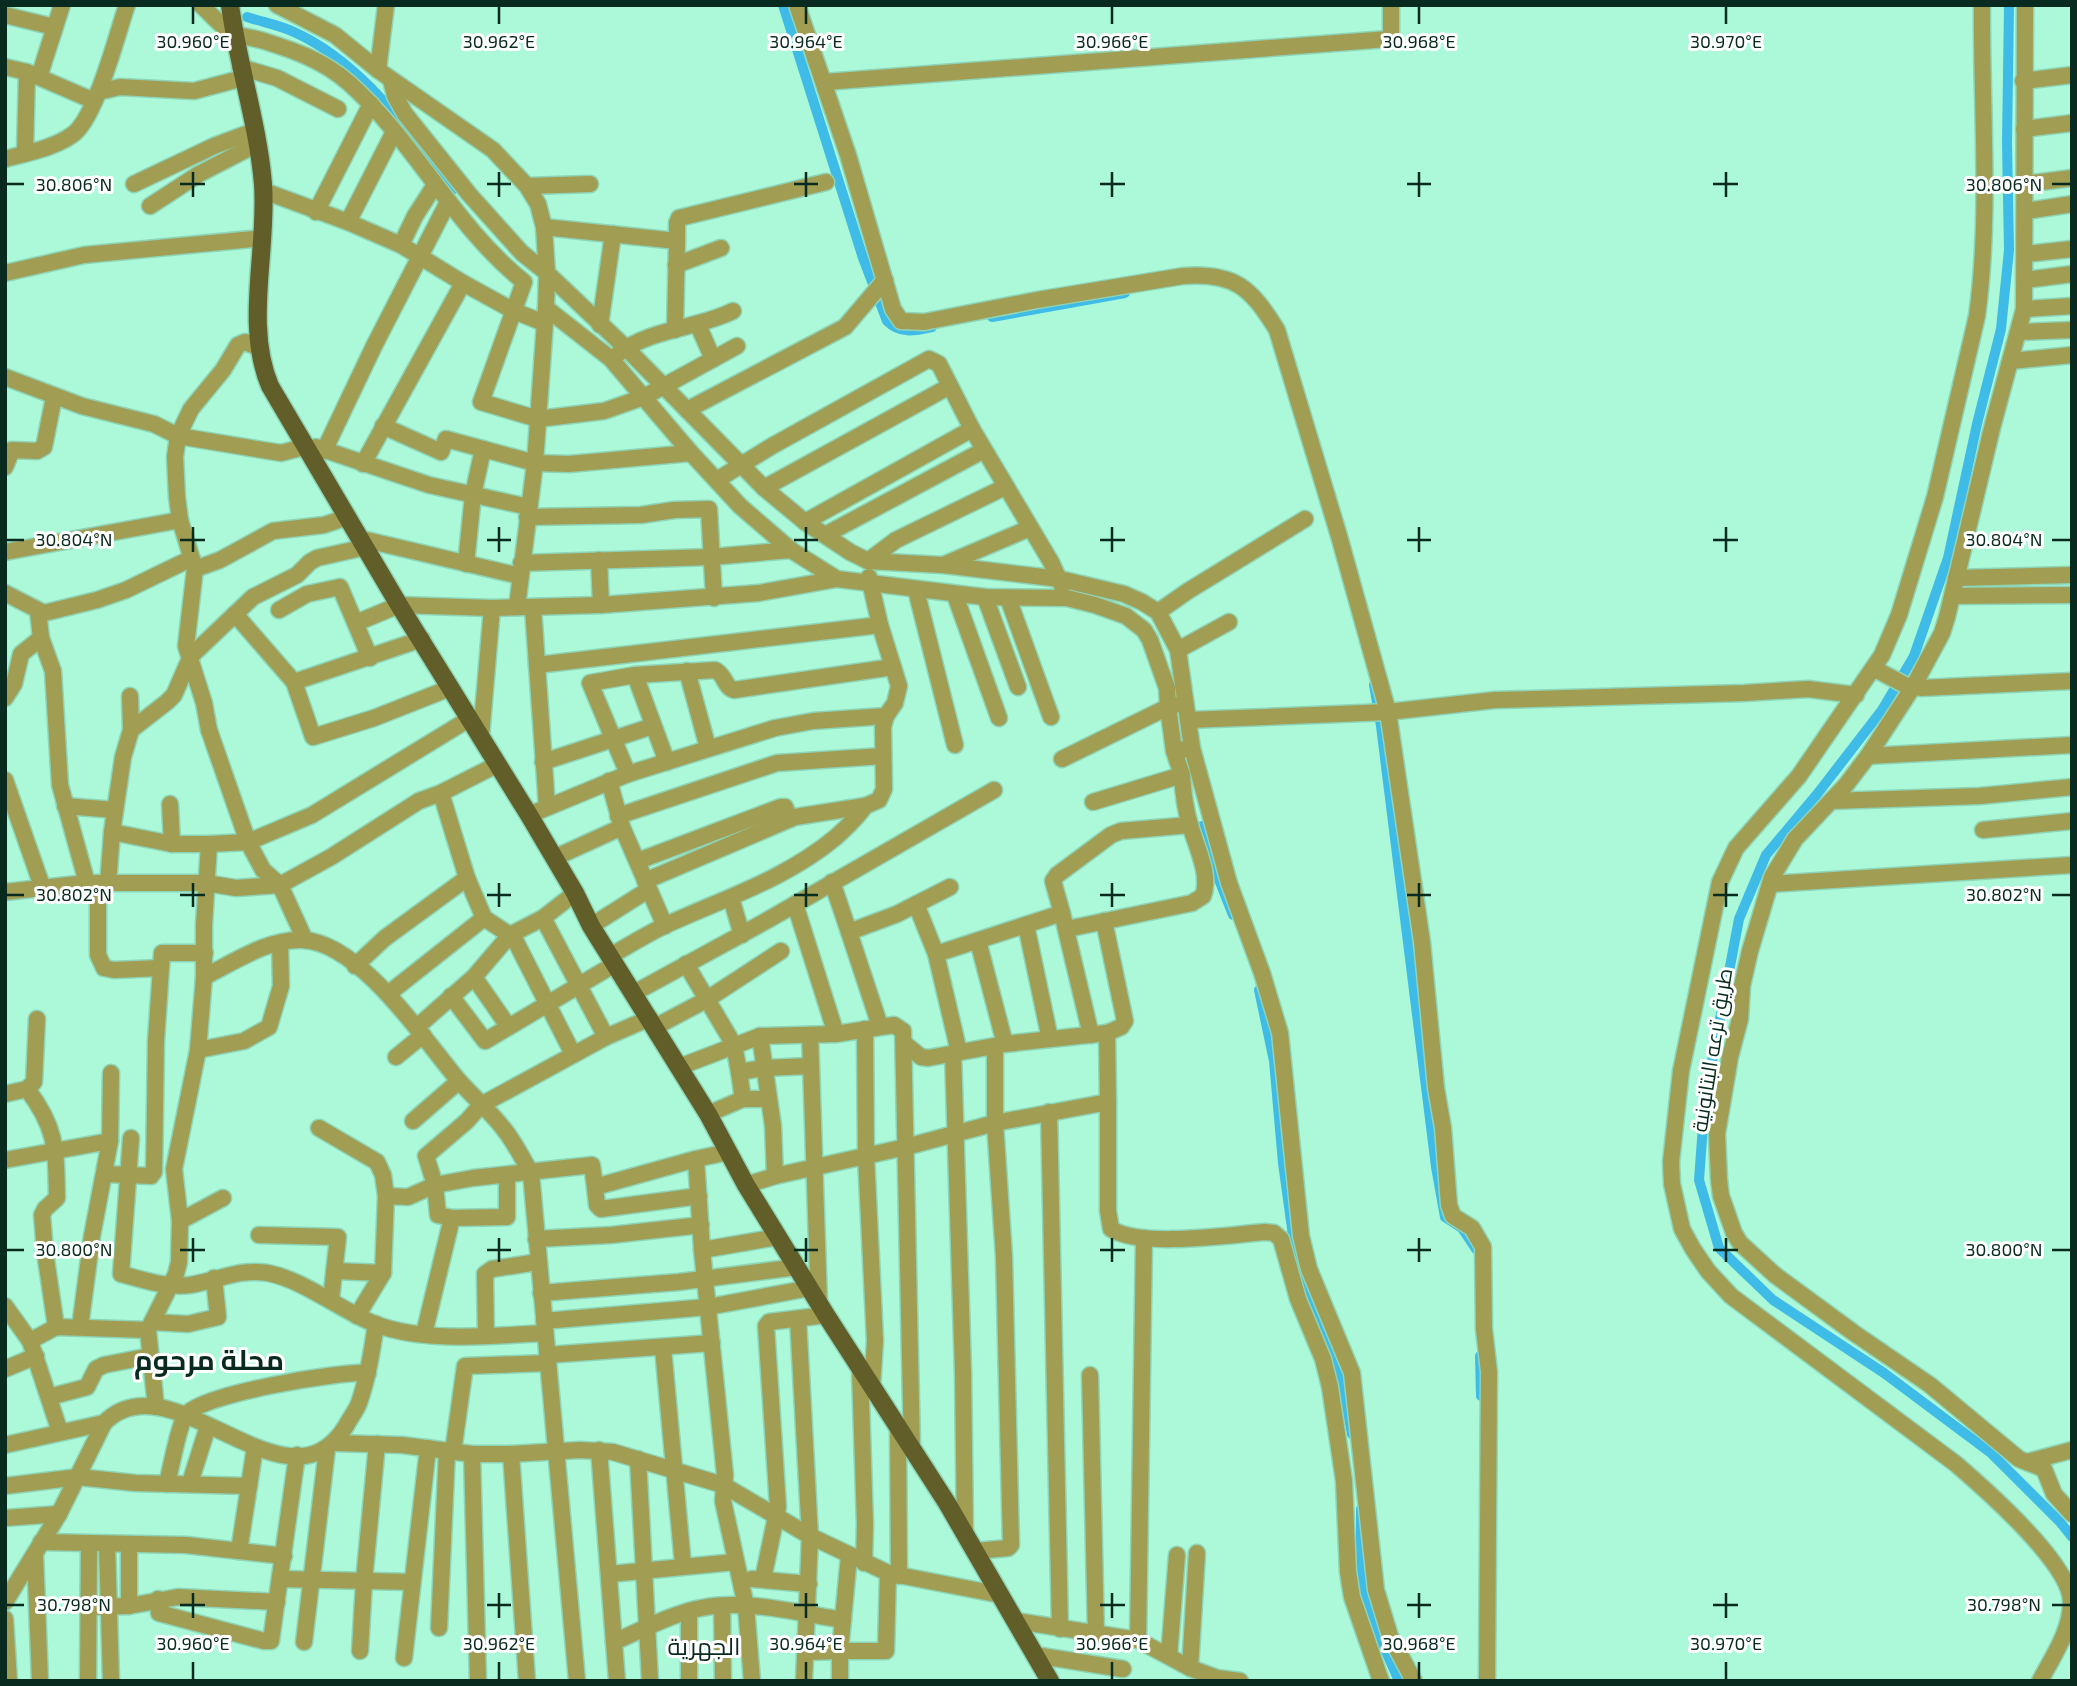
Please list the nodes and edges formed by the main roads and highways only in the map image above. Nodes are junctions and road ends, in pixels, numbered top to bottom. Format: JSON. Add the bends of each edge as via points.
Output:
{"nodes":[{"id":1,"x":230,"y":5,"type":"edge"},
{"id":2,"x":1051,"y":1681,"type":"edge"}],
"edges":[{"from":1,"to":2,"type":"main road","via":[[264,191],[258,326],[270,386],[708,1114],[746,1185],[965,1532]]}]}
